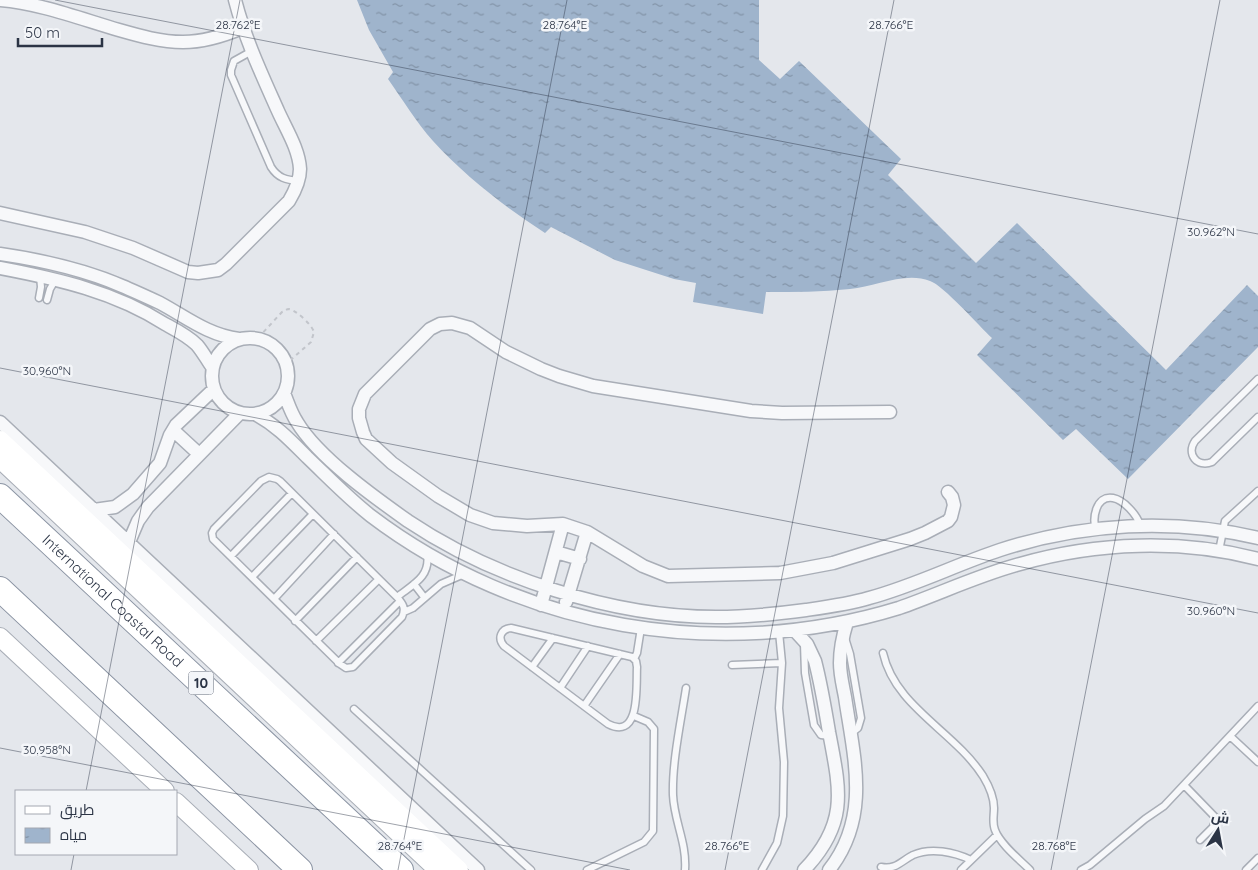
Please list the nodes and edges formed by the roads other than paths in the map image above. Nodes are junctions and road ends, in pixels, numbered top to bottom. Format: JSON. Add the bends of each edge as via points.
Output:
{"nodes":[{"id":1,"x":0,"y":0,"type":"edge"},
{"id":2,"x":235,"y":0,"type":"edge"},
{"id":3,"x":242,"y":28,"type":"junction"},
{"id":4,"x":252,"y":52,"type":"junction"},
{"id":5,"x":299,"y":181,"type":"junction"},
{"id":6,"x":0,"y":212,"type":"edge"},
{"id":7,"x":0,"y":254,"type":"edge"},
{"id":8,"x":0,"y":268,"type":"edge"},
{"id":9,"x":40,"y":276,"type":"junction"},
{"id":10,"x":56,"y":279,"type":"junction"},
{"id":11,"x":39,"y":298,"type":"dead end"},
{"id":12,"x":47,"y":300,"type":"dead end"},
{"id":13,"x":196,"y":324,"type":"junction"},
{"id":14,"x":187,"y":337,"type":"junction"},
{"id":15,"x":239,"y":339,"type":"junction"},
{"id":16,"x":212,"y":367,"type":"junction"},
{"id":17,"x":1258,"y":379,"type":"edge"},
{"id":18,"x":214,"y":389,"type":"junction"},
{"id":19,"x":284,"y":392,"type":"junction"},
{"id":20,"x":240,"y":412,"type":"junction"},
{"id":21,"x":890,"y":412,"type":"dead end"},
{"id":22,"x":255,"y":414,"type":"junction"},
{"id":23,"x":1258,"y":417,"type":"edge"},
{"id":24,"x":0,"y":422,"type":"edge"},
{"id":25,"x":173,"y":430,"type":"junction"},
{"id":26,"x":0,"y":440,"type":"edge"},
{"id":27,"x":199,"y":454,"type":"junction"},
{"id":28,"x":0,"y":459,"type":"edge"},
{"id":29,"x":1258,"y":491,"type":"edge"},
{"id":30,"x":948,"y":492,"type":"dead end"},
{"id":31,"x":292,"y":493,"type":"junction"},
{"id":32,"x":0,"y":496,"type":"edge"},
{"id":33,"x":313,"y":514,"type":"junction"},
{"id":34,"x":90,"y":515,"type":"junction"},
{"id":35,"x":563,"y":524,"type":"junction"},
{"id":36,"x":1140,"y":525,"type":"junction"},
{"id":37,"x":1096,"y":530,"type":"junction"},
{"id":38,"x":1222,"y":531,"type":"junction"},
{"id":39,"x":587,"y":532,"type":"junction"},
{"id":40,"x":334,"y":534,"type":"junction"},
{"id":41,"x":1258,"y":538,"type":"edge"},
{"id":42,"x":129,"y":542,"type":"junction"},
{"id":43,"x":1219,"y":551,"type":"junction"},
{"id":44,"x":556,"y":552,"type":"junction"},
{"id":45,"x":427,"y":553,"type":"junction"},
{"id":46,"x":230,"y":556,"type":"junction"},
{"id":47,"x":357,"y":557,"type":"junction"},
{"id":48,"x":580,"y":558,"type":"junction"},
{"id":49,"x":1258,"y":559,"type":"edge"},
{"id":50,"x":464,"y":574,"type":"junction"},
{"id":51,"x":252,"y":577,"type":"junction"},
{"id":52,"x":379,"y":579,"type":"junction"},
{"id":53,"x":414,"y":584,"type":"junction"},
{"id":54,"x":547,"y":588,"type":"junction"},
{"id":55,"x":0,"y":589,"type":"edge"},
{"id":56,"x":893,"y":591,"type":"junction"},
{"id":57,"x":569,"y":594,"type":"junction"},
{"id":58,"x":424,"y":597,"type":"junction"},
{"id":59,"x":274,"y":599,"type":"junction"},
{"id":60,"x":399,"y":599,"type":"junction"},
{"id":61,"x":542,"y":605,"type":"junction"},
{"id":62,"x":899,"y":608,"type":"junction"},
{"id":63,"x":404,"y":612,"type":"junction"},
{"id":64,"x":563,"y":612,"type":"junction"},
{"id":65,"x":784,"y":614,"type":"junction"},
{"id":66,"x":715,"y":617,"type":"junction"},
{"id":67,"x":296,"y":621,"type":"junction"},
{"id":68,"x":641,"y":628,"type":"junction"},
{"id":69,"x":845,"y":628,"type":"junction"},
{"id":70,"x":787,"y":631,"type":"junction"},
{"id":71,"x":716,"y":634,"type":"junction"},
{"id":72,"x":0,"y":637,"type":"edge"},
{"id":73,"x":553,"y":638,"type":"junction"},
{"id":74,"x":316,"y":641,"type":"junction"},
{"id":75,"x":588,"y":646,"type":"junction"},
{"id":76,"x":0,"y":651,"type":"edge"},
{"id":77,"x":883,"y":653,"type":"dead end"},
{"id":78,"x":620,"y":654,"type":"junction"},
{"id":79,"x":634,"y":659,"type":"junction"},
{"id":80,"x":338,"y":663,"type":"junction"},
{"id":81,"x":782,"y":663,"type":"junction"},
{"id":82,"x":732,"y":665,"type":"dead end"},
{"id":83,"x":532,"y":667,"type":"junction"},
{"id":84,"x":560,"y":688,"type":"junction"},
{"id":85,"x":686,"y":688,"type":"dead end"},
{"id":86,"x":584,"y":706,"type":"junction"},
{"id":87,"x":1258,"y":706,"type":"edge"},
{"id":88,"x":354,"y":709,"type":"dead end"},
{"id":89,"x":634,"y":716,"type":"junction"},
{"id":90,"x":850,"y":734,"type":"junction"},
{"id":91,"x":830,"y":736,"type":"junction"},
{"id":92,"x":1230,"y":736,"type":"junction"},
{"id":93,"x":1258,"y":762,"type":"edge"},
{"id":94,"x":1184,"y":785,"type":"junction"},
{"id":95,"x":149,"y":790,"type":"edge"},
{"id":96,"x":164,"y":790,"type":"edge"},
{"id":97,"x":178,"y":804,"type":"edge"},
{"id":98,"x":178,"y":818,"type":"edge"},
{"id":99,"x":997,"y":835,"type":"junction"},
{"id":100,"x":1200,"y":840,"type":"dead end"},
{"id":101,"x":1258,"y":858,"type":"edge"},
{"id":102,"x":971,"y":860,"type":"junction"},
{"id":103,"x":881,"y":867,"type":"dead end"},
{"id":104,"x":469,"y":869,"type":"edge"},
{"id":105,"x":234,"y":870,"type":"edge"},
{"id":106,"x":250,"y":870,"type":"edge"},
{"id":107,"x":300,"y":870,"type":"edge"},
{"id":108,"x":401,"y":870,"type":"edge"},
{"id":109,"x":438,"y":870,"type":"edge"},
{"id":110,"x":531,"y":870,"type":"edge"},
{"id":111,"x":588,"y":870,"type":"edge"},
{"id":112,"x":685,"y":870,"type":"edge"},
{"id":113,"x":762,"y":870,"type":"edge"},
{"id":114,"x":804,"y":870,"type":"edge"},
{"id":115,"x":830,"y":870,"type":"edge"},
{"id":116,"x":961,"y":870,"type":"edge"},
{"id":117,"x":1030,"y":870,"type":"edge"},
{"id":118,"x":1082,"y":870,"type":"edge"},
{"id":119,"x":1246,"y":870,"type":"edge"}],
"edges":[{"from":1,"to":3,"type":"street","via":[[54,11],[162,41],[203,40]]},
{"from":2,"to":3,"type":"street"},
{"from":3,"to":4,"type":"street"},
{"from":4,"to":5,"type":"street","via":[[298,159]]},
{"from":4,"to":5,"type":"lane","via":[[234,61],[231,75],[274,172],[284,179]]},
{"from":5,"to":6,"type":"street","via":[[289,201],[226,264],[208,273],[188,272],[109,239]]},
{"from":7,"to":13,"type":"street","via":[[79,270],[120,284]]},
{"from":8,"to":9,"type":"street"},
{"from":9,"to":10,"type":"street"},
{"from":9,"to":11,"type":"lane"},
{"from":10,"to":12,"type":"lane"},
{"from":10,"to":14,"type":"street","via":[[116,299]]},
{"from":13,"to":14,"type":"street"},
{"from":13,"to":15,"type":"street","via":[[224,337]]},
{"from":14,"to":16,"type":"street"},
{"from":15,"to":16,"type":"street","via":[[222,349]]},
{"from":15,"to":19,"type":"street","via":[[258,338],[268,342],[282,355],[288,374]]},
{"from":16,"to":18,"type":"street"},
{"from":17,"to":23,"type":"lane","via":[[1195,441],[1192,452],[1195,460],[1203,464],[1212,462]]},
{"from":18,"to":20,"type":"street","via":[[224,404]]},
{"from":18,"to":25,"type":"street"},
{"from":19,"to":22,"type":"street","via":[[272,407]]},
{"from":19,"to":54,"type":"street","via":[[296,422],[305,434],[380,500],[456,551]]},
{"from":20,"to":22,"type":"street"},
{"from":20,"to":27,"type":"street"},
{"from":21,"to":35,"type":"street","via":[[751,411],[593,386],[540,369],[506,352],[470,328],[452,323],[430,329],[365,394],[359,418],[366,439],[438,496],[493,524]]},
{"from":22,"to":45,"type":"street","via":[[282,431],[371,515]]},
{"from":24,"to":34,"type":"street"},
{"from":25,"to":27,"type":"street"},
{"from":25,"to":34,"type":"street","via":[[160,463],[133,494],[115,507]]},
{"from":26,"to":34,"type":"main road"},
{"from":27,"to":42,"type":"street","via":[[143,513]]},
{"from":28,"to":109,"type":"main road"},
{"from":29,"to":38,"type":"lane","via":[[1228,517]]},
{"from":30,"to":39,"type":"street","via":[[953,501],[953,513],[948,521],[931,530],[833,563],[785,573],[668,576],[643,566]]},
{"from":31,"to":33,"type":"lane"},
{"from":31,"to":46,"type":"lane"},
{"from":31,"to":46,"type":"lane","via":[[277,479],[269,477],[214,528],[213,539]]},
{"from":32,"to":108,"type":"highway","name":"International Coastal Road","number":"10"},
{"from":33,"to":40,"type":"lane"},
{"from":33,"to":51,"type":"lane"},
{"from":34,"to":42,"type":"street"},
{"from":34,"to":104,"type":"main road"},
{"from":35,"to":39,"type":"street"},
{"from":35,"to":44,"type":"street"},
{"from":36,"to":37,"type":"street"},
{"from":36,"to":37,"type":"lane","via":[[1132,511],[1110,497],[1096,509]]},
{"from":36,"to":38,"type":"street"},
{"from":37,"to":56,"type":"street","via":[[1045,538],[1000,550]]},
{"from":38,"to":41,"type":"street"},
{"from":38,"to":43,"type":"lane"},
{"from":39,"to":48,"type":"street"},
{"from":40,"to":47,"type":"lane"},
{"from":40,"to":59,"type":"lane"},
{"from":42,"to":104,"type":"street"},
{"from":43,"to":49,"type":"street"},
{"from":43,"to":62,"type":"street","via":[[1157,546],[1109,547],[1064,553],[993,572]]},
{"from":44,"to":48,"type":"street"},
{"from":44,"to":54,"type":"street"},
{"from":45,"to":50,"type":"street"},
{"from":45,"to":53,"type":"lane","via":[[428,565],[424,576]]},
{"from":46,"to":51,"type":"lane"},
{"from":47,"to":52,"type":"lane"},
{"from":47,"to":67,"type":"lane"},
{"from":48,"to":57,"type":"street"},
{"from":50,"to":58,"type":"lane","via":[[441,584]]},
{"from":50,"to":61,"type":"street"},
{"from":51,"to":59,"type":"lane"},
{"from":52,"to":60,"type":"lane"},
{"from":52,"to":74,"type":"lane"},
{"from":53,"to":58,"type":"lane"},
{"from":53,"to":60,"type":"lane"},
{"from":54,"to":57,"type":"street"},
{"from":54,"to":61,"type":"street"},
{"from":55,"to":107,"type":"highway"},
{"from":56,"to":62,"type":"street"},
{"from":56,"to":65,"type":"street","via":[[845,604]]},
{"from":57,"to":64,"type":"street"},
{"from":57,"to":66,"type":"street","via":[[666,614]]},
{"from":58,"to":63,"type":"lane"},
{"from":59,"to":67,"type":"lane"},
{"from":60,"to":63,"type":"lane"},
{"from":60,"to":80,"type":"lane"},
{"from":61,"to":64,"type":"street"},
{"from":62,"to":69,"type":"street"},
{"from":63,"to":80,"type":"lane","via":[[356,665],[346,668]]},
{"from":64,"to":68,"type":"street"},
{"from":65,"to":66,"type":"street"},
{"from":65,"to":70,"type":"street"},
{"from":66,"to":71,"type":"street"},
{"from":67,"to":74,"type":"lane"},
{"from":68,"to":71,"type":"street"},
{"from":68,"to":79,"type":"lane"},
{"from":69,"to":70,"type":"street"},
{"from":69,"to":90,"type":"street","via":[[840,665]]},
{"from":70,"to":71,"type":"street"},
{"from":70,"to":81,"type":"lane"},
{"from":70,"to":91,"type":"street","via":[[804,641],[815,661]]},
{"from":72,"to":96,"type":"main road"},
{"from":73,"to":75,"type":"lane"},
{"from":73,"to":83,"type":"lane"},
{"from":73,"to":83,"type":"lane","via":[[511,628],[502,631],[502,644]]},
{"from":74,"to":80,"type":"lane"},
{"from":75,"to":78,"type":"lane"},
{"from":75,"to":84,"type":"lane"},
{"from":76,"to":95,"type":"main road"},
{"from":77,"to":99,"type":"lane","via":[[894,683],[982,775],[994,798],[993,823]]},
{"from":78,"to":79,"type":"lane"},
{"from":78,"to":86,"type":"lane"},
{"from":79,"to":89,"type":"lane","via":[[637,667]]},
{"from":81,"to":82,"type":"lane"},
{"from":81,"to":113,"type":"lane","via":[[778,700],[784,762],[782,825],[773,852]]},
{"from":83,"to":84,"type":"lane"},
{"from":84,"to":86,"type":"lane"},
{"from":85,"to":112,"type":"lane","via":[[673,795]]},
{"from":86,"to":89,"type":"lane","via":[[618,728],[628,724]]},
{"from":87,"to":92,"type":"lane"},
{"from":88,"to":110,"type":"lane"},
{"from":89,"to":111,"type":"lane","via":[[654,729],[653,831],[644,842]]},
{"from":90,"to":91,"type":"street"},
{"from":90,"to":115,"type":"street","via":[[857,783],[856,811],[849,837]]},
{"from":91,"to":114,"type":"street","via":[[839,793],[836,816],[823,848]]},
{"from":92,"to":93,"type":"lane"},
{"from":92,"to":94,"type":"lane"},
{"from":94,"to":100,"type":"lane","via":[[1216,820]]},
{"from":94,"to":118,"type":"lane","via":[[1164,806]]},
{"from":97,"to":106,"type":"main road"},
{"from":98,"to":105,"type":"main road"},
{"from":99,"to":102,"type":"lane"},
{"from":99,"to":117,"type":"lane"},
{"from":101,"to":119,"type":"lane"},
{"from":102,"to":103,"type":"lane","via":[[953,853],[926,852],[913,855],[894,867]]},
{"from":102,"to":116,"type":"lane"}]}
